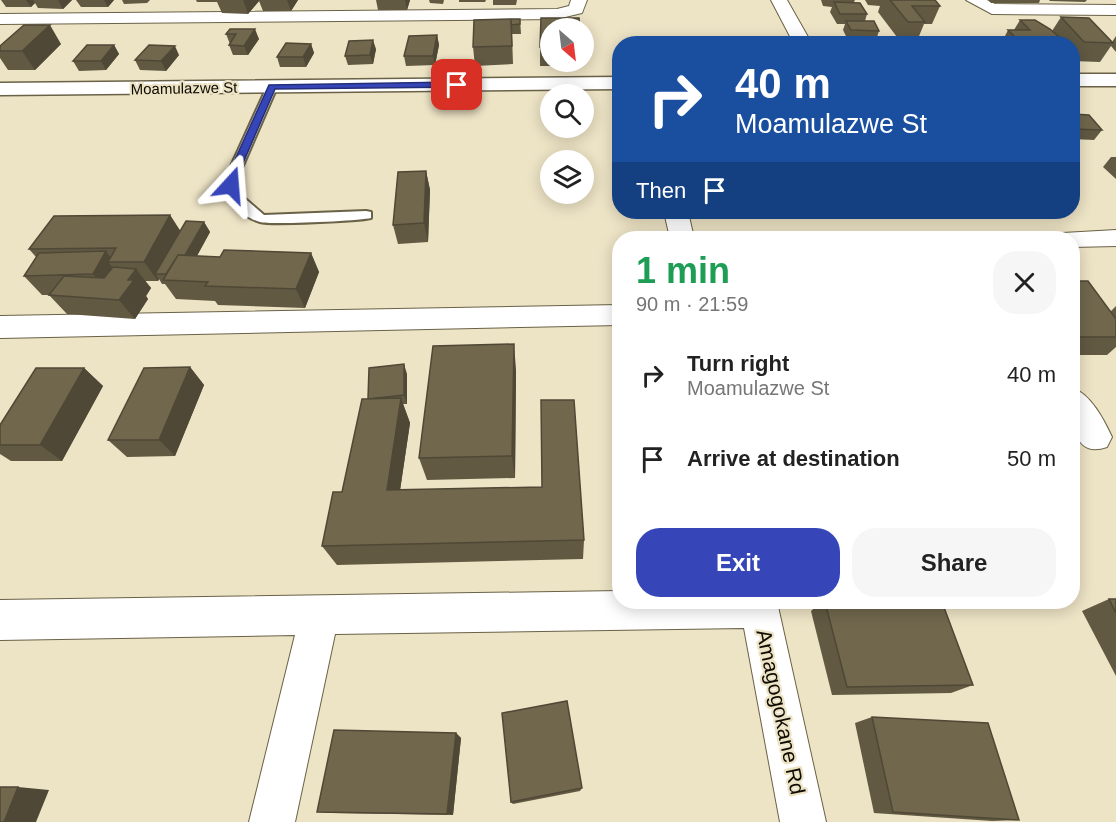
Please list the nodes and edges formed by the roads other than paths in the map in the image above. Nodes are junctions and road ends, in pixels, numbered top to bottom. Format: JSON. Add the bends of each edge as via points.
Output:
{"nodes":[{"id":1,"x":579,"y":0,"type":"edge"},
{"id":2,"x":779,"y":0,"type":"edge"},
{"id":3,"x":974,"y":0,"type":"edge"},
{"id":4,"x":1116,"y":10,"type":"edge"},
{"id":5,"x":0,"y":19,"type":"edge"},
{"id":6,"x":799,"y":36,"type":"edge"},
{"id":7,"x":1080,"y":80,"type":"edge"},
{"id":8,"x":1116,"y":80,"type":"edge"},
{"id":9,"x":612,"y":83,"type":"edge"},
{"id":10,"x":272,"y":87,"type":"junction"},
{"id":11,"x":0,"y":89,"type":"edge"},
{"id":12,"x":366,"y":214,"type":"dead end"},
{"id":13,"x":1116,"y":238,"type":"edge"},
{"id":14,"x":1080,"y":239,"type":"edge"},
{"id":15,"x":612,"y":315,"type":"edge"},
{"id":16,"x":0,"y":327,"type":"edge"},
{"id":17,"x":1080,"y":412,"type":"edge"},
{"id":18,"x":1096,"y":437,"type":"dead end"},
{"id":19,"x":612,"y":608,"type":"edge"},
{"id":20,"x":759,"y":609,"type":"edge"},
{"id":21,"x":320,"y":614,"type":"junction"},
{"id":22,"x":0,"y":620,"type":"edge"},
{"id":23,"x":272,"y":822,"type":"edge"},
{"id":24,"x":803,"y":822,"type":"edge"}],
"edges":[{"from":1,"to":5,"type":"street","via":[[576,9],[557,15]]},
{"from":2,"to":6,"type":"street"},
{"from":3,"to":4,"type":"street","via":[[992,9]]},
{"from":7,"to":8,"type":"street"},
{"from":9,"to":10,"type":"street","name":"Moamulazwe St"},
{"from":10,"to":11,"type":"street","name":"Moamulazwe St"},
{"from":10,"to":12,"type":"lane","via":[[232,177],[231,185],[247,210],[262,219]]},
{"from":13,"to":14,"type":"street"},
{"from":15,"to":16,"type":"street"},
{"from":17,"to":18,"type":"street"},
{"from":19,"to":21,"type":"street"},
{"from":20,"to":24,"type":"street","name":"Amagogokane Rd"},
{"from":21,"to":22,"type":"street"},
{"from":21,"to":23,"type":"street"}]}
